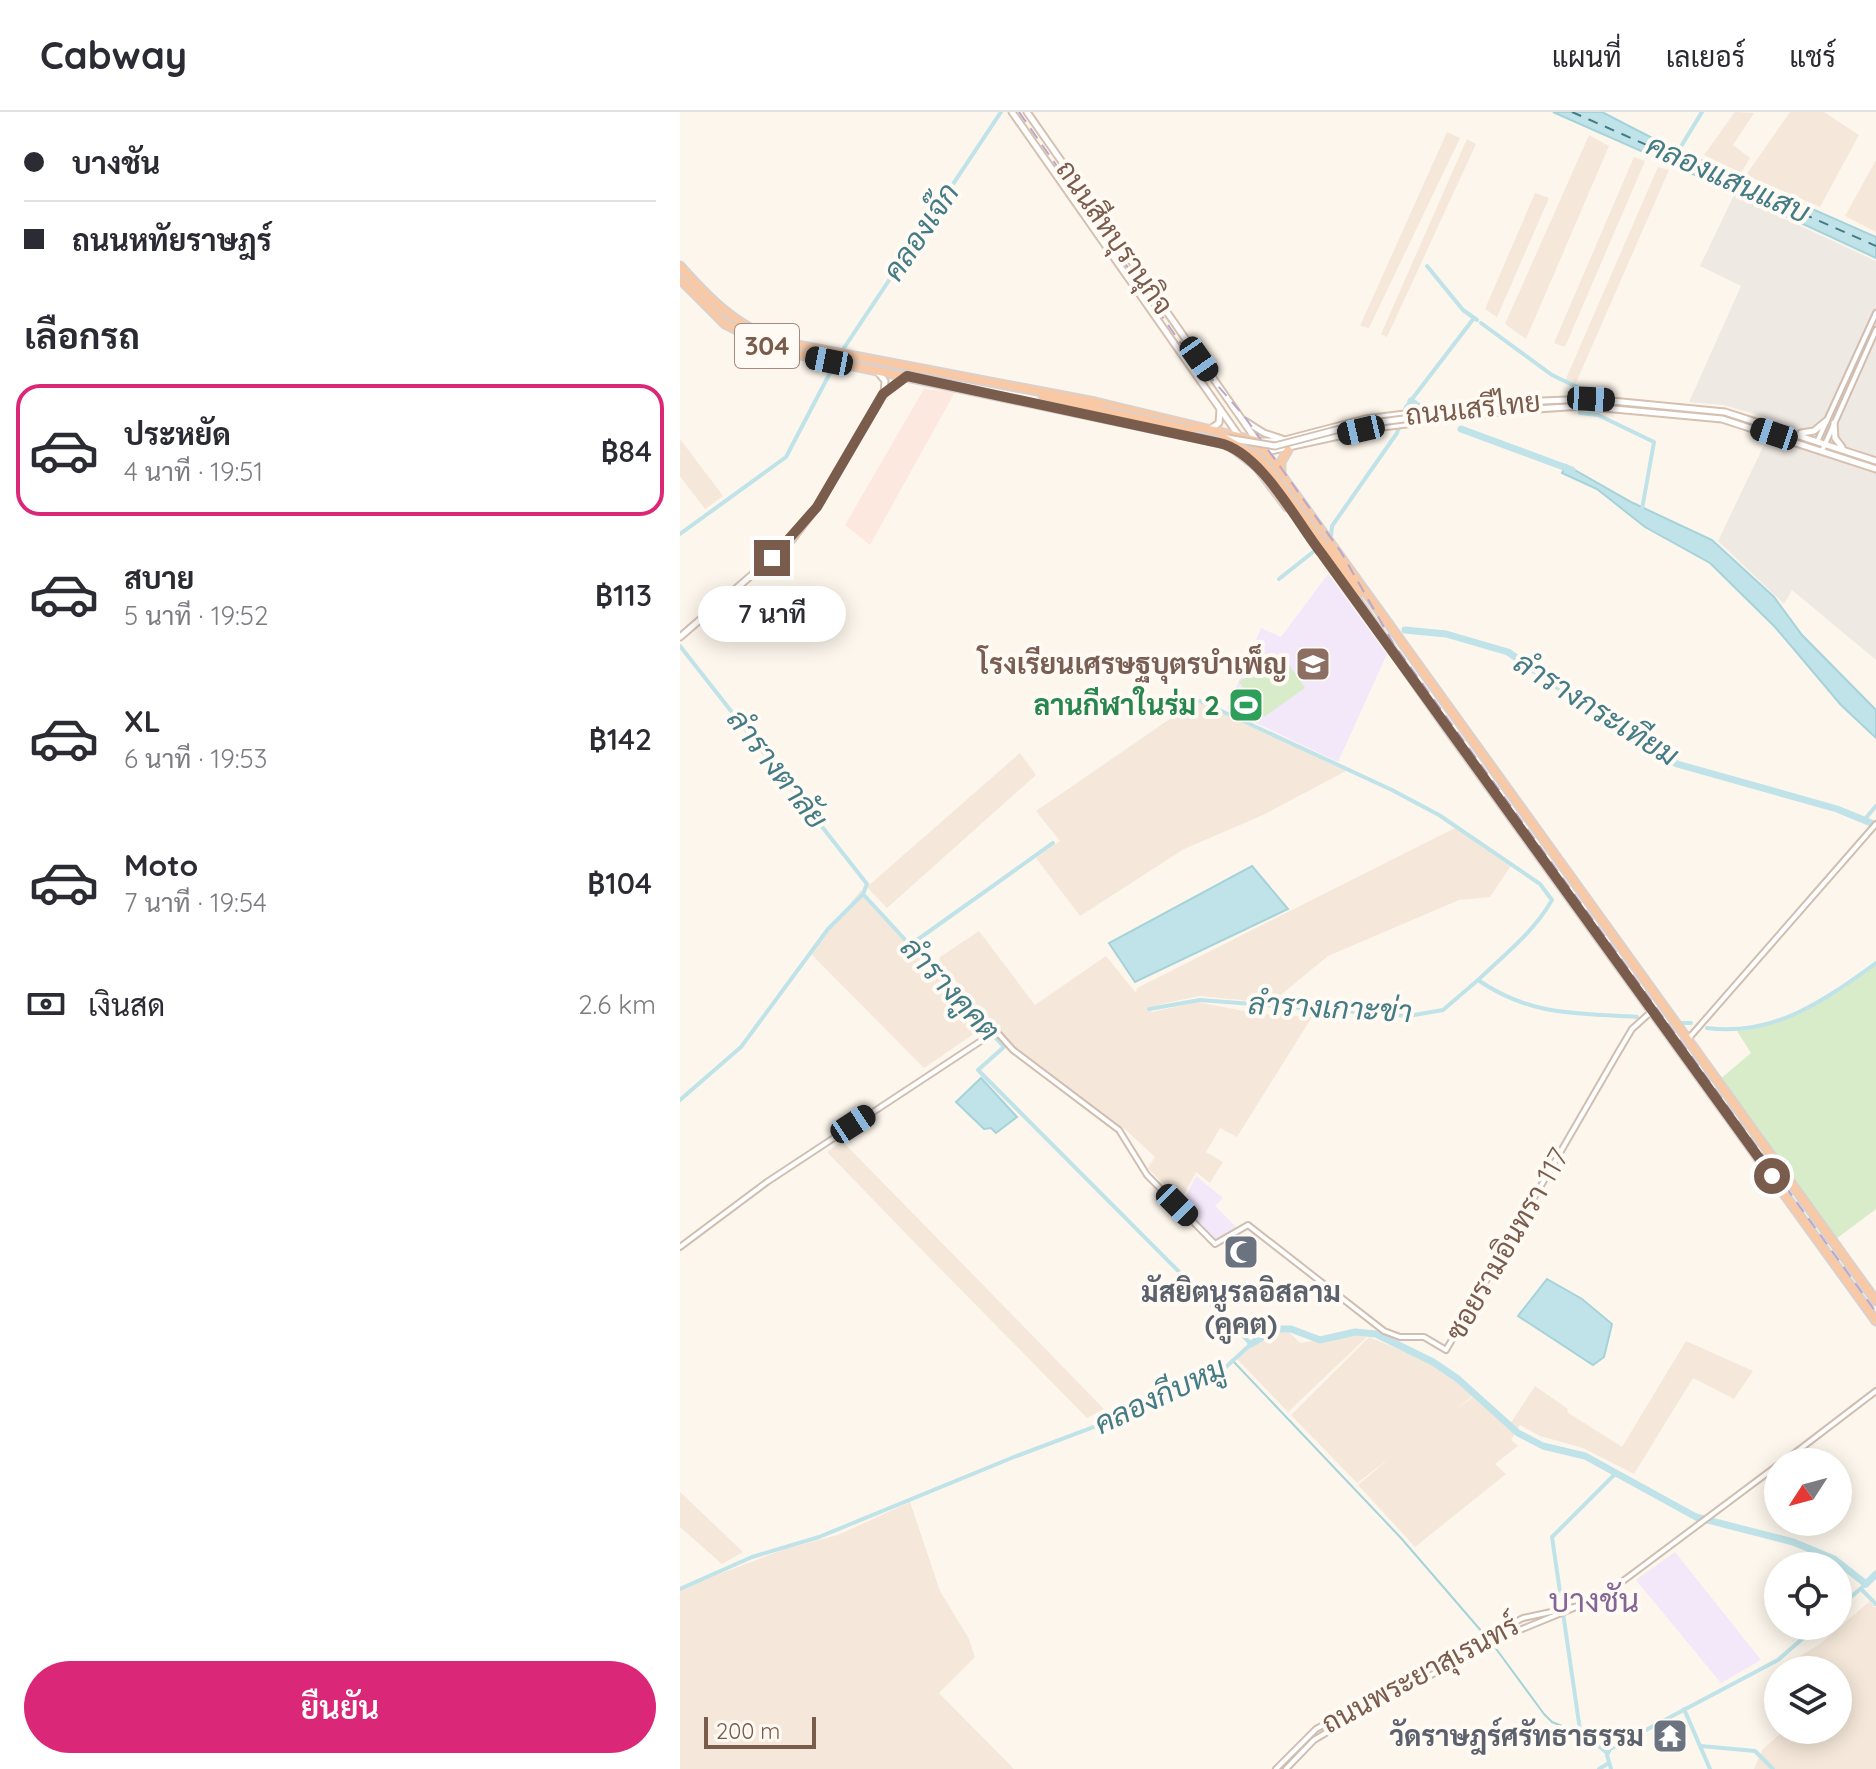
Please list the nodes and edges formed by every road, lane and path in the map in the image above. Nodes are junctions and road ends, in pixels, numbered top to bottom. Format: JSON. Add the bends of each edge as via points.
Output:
{"nodes":[{"id":1,"x":1012,"y":112,"type":"edge"},
{"id":2,"x":1027,"y":112,"type":"edge"},
{"id":3,"x":1071,"y":174,"type":"junction"},
{"id":4,"x":1061,"y":182,"type":"junction"},
{"id":5,"x":680,"y":266,"type":"edge"},
{"id":6,"x":680,"y":279,"type":"edge"},
{"id":7,"x":1148,"y":286,"type":"junction"},
{"id":8,"x":1138,"y":293,"type":"junction"},
{"id":9,"x":1876,"y":313,"type":"edge"},
{"id":10,"x":1876,"y":330,"type":"edge"},
{"id":11,"x":876,"y":370,"type":"junction"},
{"id":12,"x":907,"y":376,"type":"junction"},
{"id":13,"x":1033,"y":392,"type":"junction"},
{"id":14,"x":883,"y":394,"type":"junction"},
{"id":15,"x":1571,"y":403,"type":"junction"},
{"id":16,"x":1219,"y":408,"type":"junction"},
{"id":17,"x":1241,"y":418,"type":"junction"},
{"id":18,"x":1411,"y":418,"type":"junction"},
{"id":19,"x":1826,"y":421,"type":"junction"},
{"id":20,"x":1182,"y":422,"type":"junction"},
{"id":21,"x":1834,"y":423,"type":"junction"},
{"id":22,"x":1340,"y":425,"type":"junction"},
{"id":23,"x":1796,"y":433,"type":"junction"},
{"id":24,"x":1342,"y":434,"type":"junction"},
{"id":25,"x":1183,"y":435,"type":"junction"},
{"id":26,"x":1219,"y":437,"type":"junction"},
{"id":27,"x":1240,"y":437,"type":"junction"},
{"id":28,"x":1288,"y":440,"type":"junction"},
{"id":29,"x":1817,"y":440,"type":"junction"},
{"id":30,"x":1257,"y":441,"type":"junction"},
{"id":31,"x":1825,"y":443,"type":"junction"},
{"id":32,"x":1814,"y":447,"type":"junction"},
{"id":33,"x":1249,"y":449,"type":"junction"},
{"id":34,"x":1288,"y":450,"type":"junction"},
{"id":35,"x":1822,"y":451,"type":"junction"},
{"id":36,"x":1848,"y":451,"type":"junction"},
{"id":37,"x":1265,"y":452,"type":"junction"},
{"id":38,"x":1876,"y":461,"type":"edge"},
{"id":39,"x":1876,"y":469,"type":"edge"},
{"id":40,"x":1281,"y":474,"type":"junction"},
{"id":41,"x":1300,"y":501,"type":"junction"},
{"id":42,"x":1292,"y":507,"type":"junction"},
{"id":43,"x":1324,"y":550,"type":"junction"},
{"id":44,"x":1376,"y":609,"type":"junction"},
{"id":45,"x":680,"y":637,"type":"edge"},
{"id":46,"x":1876,"y":824,"type":"edge"},
{"id":47,"x":1652,"y":1011,"type":"junction"},
{"id":48,"x":1687,"y":1040,"type":"junction"},
{"id":49,"x":1747,"y":1122,"type":"junction"},
{"id":50,"x":1738,"y":1130,"type":"junction"},
{"id":51,"x":680,"y":1247,"type":"edge"},
{"id":52,"x":1876,"y":1301,"type":"edge"},
{"id":53,"x":1876,"y":1321,"type":"edge"},
{"id":54,"x":1876,"y":1391,"type":"edge"},
{"id":55,"x":1801,"y":1448,"type":"edge"},
{"id":56,"x":1764,"y":1476,"type":"edge"},
{"id":57,"x":1554,"y":1613,"type":"junction"},
{"id":58,"x":1355,"y":1706,"type":"junction"},
{"id":59,"x":1360,"y":1712,"type":"junction"},
{"id":60,"x":1276,"y":1769,"type":"edge"},
{"id":61,"x":1286,"y":1769,"type":"edge"}],
"edges":[{"from":1,"to":4,"type":"main road","name":"ถนนสีหบุรานุกิจ"},
{"from":2,"to":3,"type":"main road","name":"ถนนสีหบุรานุกิจ"},
{"from":3,"to":4,"type":"main road"},
{"from":3,"to":7,"type":"main road","name":"ถนนสีหบุรานุกิจ"},
{"from":4,"to":8,"type":"main road","name":"ถนนสีหบุรานุกิจ"},
{"from":5,"to":13,"type":"highway","number":"304","via":[[723,312],[766,337]]},
{"from":6,"to":11,"type":"highway","number":"304","via":[[717,317],[759,343]]},
{"from":7,"to":8,"type":"main road"},
{"from":7,"to":17,"type":"main road","name":"ถนนสีหบุรานุกิจ"},
{"from":8,"to":16,"type":"main road","name":"ถนนสีหบุรานุกิจ"},
{"from":9,"to":19,"type":"street"},
{"from":10,"to":21,"type":"street"},
{"from":11,"to":12,"type":"highway","number":"304"},
{"from":11,"to":14,"type":"main road","via":[[885,381]]},
{"from":12,"to":14,"type":"main road"},
{"from":12,"to":25,"type":"highway","number":"304"},
{"from":13,"to":20,"type":"highway","number":"304"},
{"from":13,"to":26,"type":"highway","bridge":true},
{"from":14,"to":45,"type":"main road","via":[[819,504],[791,541]]},
{"from":15,"to":18,"type":"main road","name":"ถนนเสรีไทย"},
{"from":15,"to":18,"type":"main road","name":"ถนนเสรีไทย","via":[[1506,403]]},
{"from":15,"to":23,"type":"main road","name":"ถนนเสรีไทย","via":[[1582,399],[1725,412]]},
{"from":15,"to":32,"type":"main road","name":"ถนนเสรีไทย","via":[[1722,419]]},
{"from":16,"to":26,"type":"main road"},
{"from":16,"to":27,"type":"main road","name":"ถนนสีหบุรานุกิจ"},
{"from":17,"to":28,"type":"main road"},
{"from":17,"to":30,"type":"main road","name":"ถนนสีหบุรานุกิจ"},
{"from":18,"to":22,"type":"main road","name":"ถนนเสรีไทย","bridge":true,"via":[[1398,415]]},
{"from":18,"to":24,"type":"main road","name":"ถนนเสรีไทย","bridge":true},
{"from":18,"to":26,"type":"main road","bridge":true,"via":[[1351,426],[1275,446]]},
{"from":19,"to":23,"type":"main road","via":[[1814,431]]},
{"from":19,"to":29,"type":"street"},
{"from":20,"to":25,"type":"highway","via":[[1189,431]]},
{"from":20,"to":26,"type":"highway","number":"304"},
{"from":21,"to":31,"type":"street"},
{"from":21,"to":36,"type":"main road","via":[[1835,438]]},
{"from":22,"to":24,"type":"main road"},
{"from":22,"to":28,"type":"main road","name":"ถนนเสรีไทย"},
{"from":23,"to":29,"type":"main road","name":"ถนนเสรีไทย"},
{"from":24,"to":34,"type":"main road","name":"ถนนเสรีไทย"},
{"from":25,"to":26,"type":"highway","number":"304"},
{"from":26,"to":27,"type":"highway","number":"304"},
{"from":26,"to":33,"type":"highway","number":"304"},
{"from":26,"to":43,"type":"highway","bridge":true,"via":[[1261,459]]},
{"from":27,"to":30,"type":"highway","number":"304"},
{"from":27,"to":33,"type":"highway"},
{"from":28,"to":30,"type":"main road","name":"ถนนเสรีไทย"},
{"from":29,"to":31,"type":"main road","name":"ถนนเสรีไทย"},
{"from":29,"to":32,"type":"street"},
{"from":30,"to":37,"type":"highway"},
{"from":31,"to":35,"type":"street"},
{"from":31,"to":36,"type":"main road","name":"ถนนเสรีไทย"},
{"from":32,"to":35,"type":"main road","name":"ถนนเสรีไทย"},
{"from":33,"to":37,"type":"highway","number":"304"},
{"from":33,"to":42,"type":"highway"},
{"from":34,"to":37,"type":"main road","name":"ถนนเสรีไทย"},
{"from":34,"to":40,"type":"highway"},
{"from":35,"to":39,"type":"main road","name":"ถนนเสรีไทย"},
{"from":36,"to":38,"type":"main road","name":"ถนนเสรีไทย"},
{"from":37,"to":40,"type":"highway"},
{"from":40,"to":41,"type":"highway"},
{"from":41,"to":42,"type":"highway"},
{"from":41,"to":44,"type":"highway"},
{"from":42,"to":43,"type":"highway"},
{"from":43,"to":44,"type":"highway"},
{"from":43,"to":47,"type":"highway"},
{"from":44,"to":48,"type":"highway"},
{"from":46,"to":48,"type":"street"},
{"from":47,"to":50,"type":"highway"},
{"from":47,"to":51,"type":"street","name":"ซอยรามอินทรา 117","via":[[1624,1042],[1446,1350],[1424,1337],[1384,1331],[1248,1225],[1215,1244],[1147,1175],[1119,1130],[993,1033],[767,1182]]},
{"from":48,"to":49,"type":"highway"},
{"from":49,"to":50,"type":"highway"},
{"from":49,"to":52,"type":"highway"},
{"from":50,"to":53,"type":"highway"},
{"from":54,"to":55,"type":"street","name":"ถนนพระยาสุเรนทร์"},
{"from":56,"to":57,"type":"street","name":"ถนนพระยาสุเรนทร์","via":[[1603,1596]]},
{"from":57,"to":58,"type":"street","name":"ถนนพระยาสุเรนทร์","via":[[1506,1625]]},
{"from":57,"to":59,"type":"street","name":"ถนนพระยาสุเรนทร์"},
{"from":58,"to":59,"type":"street"},
{"from":58,"to":60,"type":"street","name":"ถนนพระยาสุเรนทร์","via":[[1309,1734]]},
{"from":59,"to":61,"type":"street","name":"ถนนพระยาสุเรนทร์","via":[[1314,1740]]}]}
